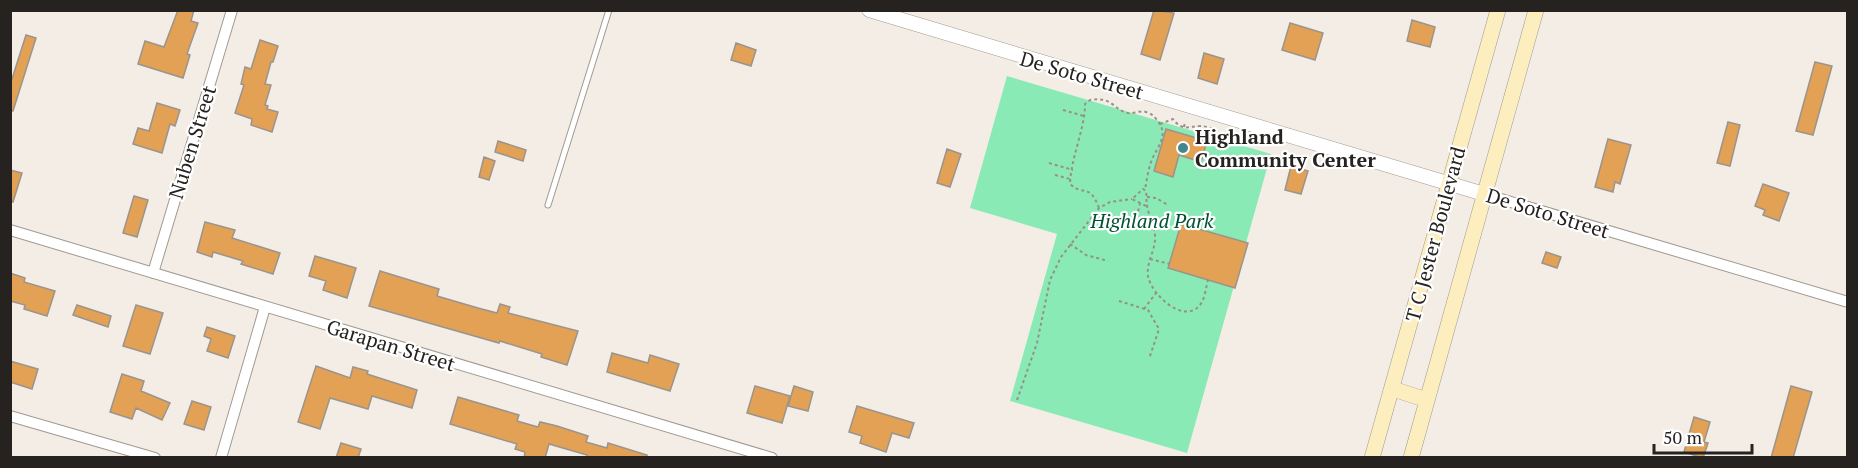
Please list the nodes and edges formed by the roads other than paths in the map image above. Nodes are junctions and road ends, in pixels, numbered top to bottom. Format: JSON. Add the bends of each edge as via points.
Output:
{"nodes":[{"id":1,"x":231,"y":10,"type":"edge"},
{"id":2,"x":609,"y":10,"type":"edge"},
{"id":3,"x":869,"y":10,"type":"edge"},
{"id":4,"x":1498,"y":10,"type":"edge"},
{"id":5,"x":1536,"y":10,"type":"edge"},
{"id":6,"x":1449,"y":184,"type":"junction"},
{"id":7,"x":1484,"y":194,"type":"junction"},
{"id":8,"x":548,"y":205,"type":"dead end"},
{"id":9,"x":10,"y":230,"type":"edge"},
{"id":10,"x":153,"y":273,"type":"junction"},
{"id":11,"x":1848,"y":302,"type":"edge"},
{"id":12,"x":265,"y":307,"type":"junction"},
{"id":13,"x":1393,"y":388,"type":"junction"},
{"id":14,"x":1427,"y":400,"type":"junction"},
{"id":15,"x":10,"y":416,"type":"edge"},
{"id":16,"x":155,"y":458,"type":"edge"},
{"id":17,"x":221,"y":458,"type":"edge"},
{"id":18,"x":772,"y":458,"type":"edge"},
{"id":19,"x":1372,"y":458,"type":"edge"},
{"id":20,"x":1411,"y":458,"type":"edge"}],
"edges":[{"from":1,"to":10,"type":"street","name":"Nuben Street"},
{"from":2,"to":8,"type":"lane"},
{"from":3,"to":6,"type":"street","name":"De Soto Street"},
{"from":4,"to":6,"type":"main road","name":"T C Jester Boulevard"},
{"from":5,"to":7,"type":"main road","name":"T C Jester Boulevard"},
{"from":6,"to":7,"type":"street","name":"De Soto Street"},
{"from":6,"to":13,"type":"main road","name":"T C Jester Boulevard"},
{"from":7,"to":11,"type":"street","name":"De Soto Street"},
{"from":7,"to":14,"type":"main road","name":"T C Jester Boulevard"},
{"from":9,"to":10,"type":"street","name":"Garapan Street"},
{"from":10,"to":12,"type":"street","name":"Garapan Street"},
{"from":12,"to":17,"type":"street"},
{"from":12,"to":18,"type":"street","name":"Garapan Street"},
{"from":13,"to":14,"type":"main road"},
{"from":13,"to":19,"type":"main road","name":"T C Jester Boulevard"},
{"from":14,"to":20,"type":"main road","name":"T C Jester Boulevard"},
{"from":15,"to":16,"type":"street"}]}
